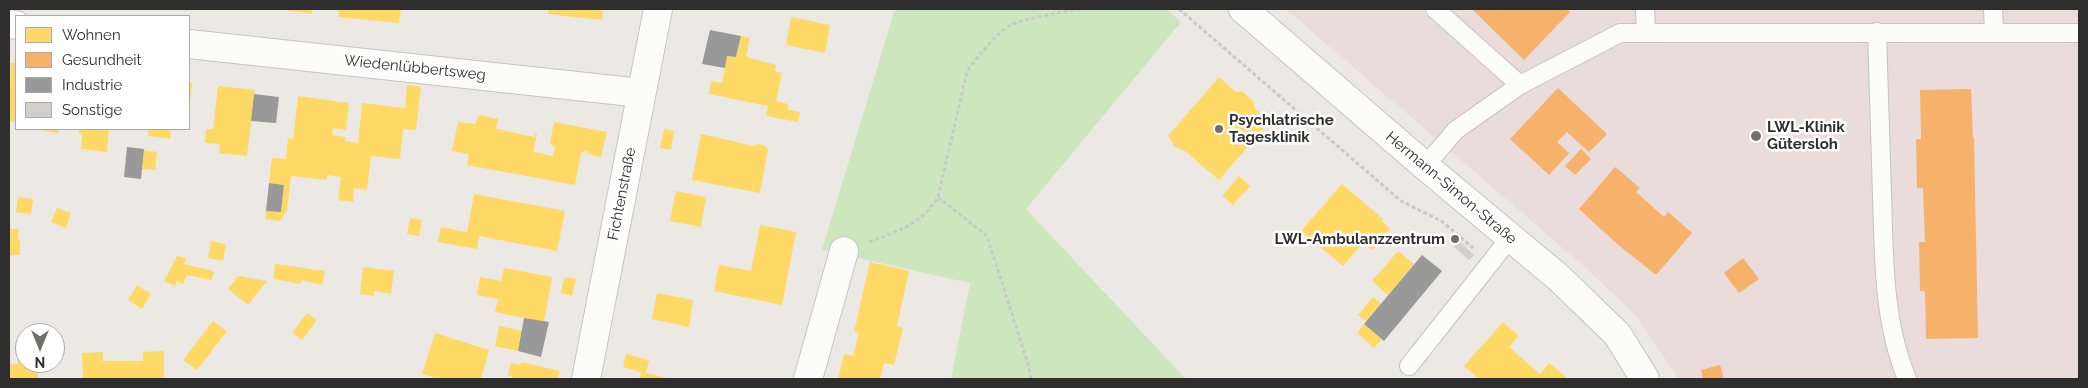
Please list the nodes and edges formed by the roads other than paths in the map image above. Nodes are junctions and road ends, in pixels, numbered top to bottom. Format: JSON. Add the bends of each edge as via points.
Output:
{"nodes":[{"id":1,"x":658,"y":9,"type":"edge"},
{"id":2,"x":1243,"y":9,"type":"edge"},
{"id":3,"x":1435,"y":9,"type":"edge"},
{"id":4,"x":1646,"y":9,"type":"edge"},
{"id":5,"x":1993,"y":9,"type":"edge"},
{"id":6,"x":1646,"y":32,"type":"junction"},
{"id":7,"x":1877,"y":32,"type":"junction"},
{"id":8,"x":1994,"y":32,"type":"junction"},
{"id":9,"x":2079,"y":33,"type":"edge"},
{"id":10,"x":190,"y":44,"type":"edge"},
{"id":11,"x":1520,"y":85,"type":"junction"},
{"id":12,"x":642,"y":93,"type":"junction"},
{"id":13,"x":1425,"y":166,"type":"junction"},
{"id":14,"x":1510,"y":238,"type":"junction"},
{"id":15,"x":844,"y":251,"type":"road end"},
{"id":16,"x":1409,"y":366,"type":"dead end"},
{"id":17,"x":586,"y":379,"type":"edge"},
{"id":18,"x":808,"y":379,"type":"edge"},
{"id":19,"x":1645,"y":379,"type":"edge"},
{"id":20,"x":1907,"y":379,"type":"edge"}],
"edges":[{"from":1,"to":12,"type":"street","name":"Fichtenstraße"},
{"from":2,"to":13,"type":"street","name":"Hermann-Simon-Straße"},
{"from":3,"to":11,"type":"lane"},
{"from":4,"to":6,"type":"lane"},
{"from":5,"to":8,"type":"lane"},
{"from":6,"to":7,"type":"lane"},
{"from":6,"to":11,"type":"lane","via":[[1620,32]]},
{"from":7,"to":8,"type":"lane"},
{"from":7,"to":20,"type":"lane","via":[[1884,271],[1898,358]]},
{"from":8,"to":9,"type":"lane"},
{"from":10,"to":12,"type":"street","name":"Wiedenlübbertsweg"},
{"from":11,"to":13,"type":"lane","via":[[1456,130]]},
{"from":12,"to":17,"type":"street","name":"Fichtenstraße"},
{"from":13,"to":14,"type":"street","name":"Hermann-Simon-Straße"},
{"from":14,"to":16,"type":"lane"},
{"from":14,"to":19,"type":"street","name":"Hermann-Simon-Straße","via":[[1559,278],[1617,334]]},
{"from":15,"to":18,"type":"street"}]}
